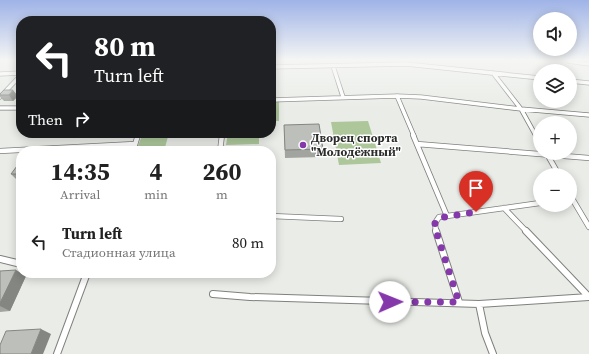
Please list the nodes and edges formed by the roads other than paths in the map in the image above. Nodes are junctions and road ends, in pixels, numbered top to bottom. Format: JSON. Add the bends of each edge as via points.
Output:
{"nodes":[{"id":1,"x":337,"y":78,"type":"edge"},
{"id":2,"x":497,"y":78,"type":"edge"},
{"id":3,"x":16,"y":79,"type":"edge"},
{"id":4,"x":577,"y":82,"type":"edge"},
{"id":5,"x":589,"y":83,"type":"edge"},
{"id":6,"x":397,"y":96,"type":"junction"},
{"id":7,"x":0,"y":97,"type":"edge"},
{"id":8,"x":343,"y":97,"type":"junction"},
{"id":9,"x":276,"y":100,"type":"edge"},
{"id":10,"x":0,"y":108,"type":"edge"},
{"id":11,"x":16,"y":108,"type":"edge"},
{"id":12,"x":521,"y":110,"type":"junction"},
{"id":13,"x":589,"y":115,"type":"edge"},
{"id":14,"x":533,"y":130,"type":"edge"},
{"id":15,"x":137,"y":138,"type":"edge"},
{"id":16,"x":135,"y":144,"type":"joint"},
{"id":17,"x":417,"y":144,"type":"junction"},
{"id":18,"x":96,"y":146,"type":"edge"},
{"id":19,"x":16,"y":150,"type":"edge"},
{"id":20,"x":0,"y":151,"type":"edge"},
{"id":21,"x":533,"y":153,"type":"edge"},
{"id":22,"x":577,"y":157,"type":"edge"},
{"id":23,"x":589,"y":158,"type":"edge"},
{"id":24,"x":533,"y":204,"type":"edge"},
{"id":25,"x":577,"y":207,"type":"edge"},
{"id":26,"x":504,"y":208,"type":"junction"},
{"id":27,"x":276,"y":216,"type":"edge"},
{"id":28,"x":447,"y":216,"type":"junction"},
{"id":29,"x":341,"y":219,"type":"dead end"},
{"id":30,"x":589,"y":227,"type":"edge"},
{"id":31,"x":0,"y":259,"type":"edge"},
{"id":32,"x":16,"y":263,"type":"edge"},
{"id":33,"x":85,"y":278,"type":"edge"},
{"id":34,"x":213,"y":294,"type":"dead end"},
{"id":35,"x":589,"y":297,"type":"edge"},
{"id":36,"x":459,"y":302,"type":"junction"},
{"id":37,"x":479,"y":304,"type":"junction"},
{"id":38,"x":57,"y":354,"type":"edge"},
{"id":39,"x":493,"y":354,"type":"edge"}],
"edges":[{"from":1,"to":8,"type":"street"},
{"from":2,"to":12,"type":"street"},
{"from":3,"to":7,"type":"street"},
{"from":4,"to":5,"type":"street"},
{"from":6,"to":8,"type":"street"},
{"from":6,"to":12,"type":"street"},
{"from":6,"to":17,"type":"street"},
{"from":8,"to":9,"type":"street"},
{"from":10,"to":11,"type":"street"},
{"from":12,"to":13,"type":"street"},
{"from":12,"to":14,"type":"street"},
{"from":15,"to":16,"type":"street"},
{"from":16,"to":18,"type":"street"},
{"from":17,"to":21,"type":"street"},
{"from":17,"to":28,"type":"street"},
{"from":19,"to":20,"type":"street"},
{"from":22,"to":23,"type":"street"},
{"from":24,"to":26,"type":"street"},
{"from":25,"to":30,"type":"street"},
{"from":26,"to":28,"type":"street"},
{"from":26,"to":35,"type":"street"},
{"from":27,"to":29,"type":"street"},
{"from":28,"to":36,"type":"street","via":[[439,218],[435,228]]},
{"from":31,"to":32,"type":"street"},
{"from":33,"to":38,"type":"street"},
{"from":34,"to":36,"type":"street","via":[[390,302]]},
{"from":35,"to":37,"type":"street"},
{"from":36,"to":37,"type":"street"},
{"from":37,"to":39,"type":"street","via":[[485,333]]}]}
